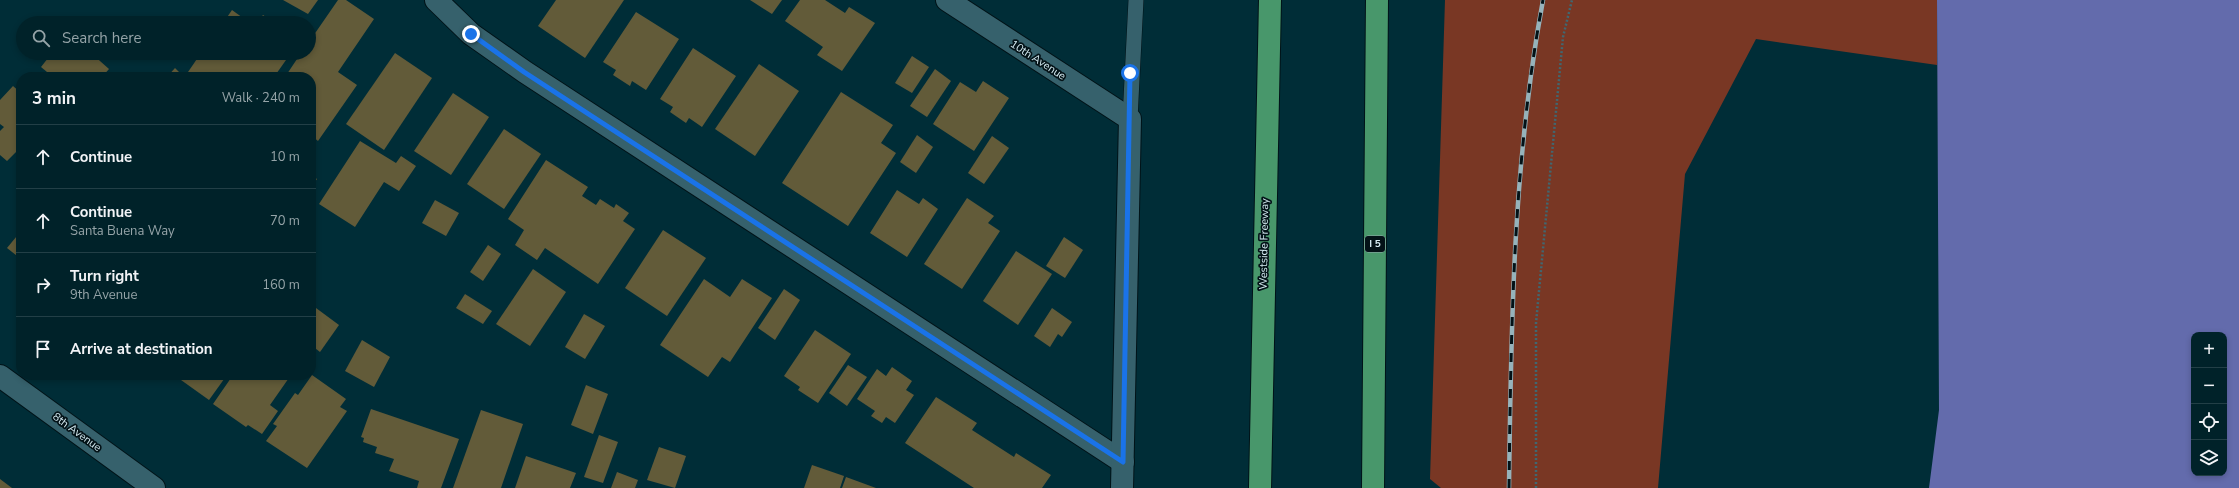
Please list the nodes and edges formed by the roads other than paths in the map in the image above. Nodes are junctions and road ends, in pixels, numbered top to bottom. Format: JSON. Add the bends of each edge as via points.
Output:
{"nodes":[{"id":1,"x":436,"y":0,"type":"edge"},
{"id":2,"x":947,"y":0,"type":"edge"},
{"id":3,"x":1136,"y":0,"type":"edge"},
{"id":4,"x":1270,"y":0,"type":"edge"},
{"id":5,"x":1377,"y":0,"type":"edge"},
{"id":6,"x":1130,"y":119,"type":"junction"},
{"id":7,"x":0,"y":376,"type":"edge"},
{"id":8,"x":1123,"y":462,"type":"junction"},
{"id":9,"x":154,"y":488,"type":"edge"},
{"id":10,"x":1122,"y":488,"type":"edge"},
{"id":11,"x":1260,"y":488,"type":"edge"},
{"id":12,"x":1373,"y":488,"type":"edge"}],
"edges":[{"from":1,"to":8,"type":"street","via":[[471,34],[524,72]]},
{"from":2,"to":6,"type":"street","name":"10th Avenue"},
{"from":3,"to":6,"type":"lane","via":[[1130,73]]},
{"from":4,"to":11,"type":"highway","name":"Westside Freeway"},
{"from":5,"to":12,"type":"highway","number":"I 5"},
{"from":6,"to":8,"type":"street"},
{"from":7,"to":9,"type":"street","name":"8th Avenue"},
{"from":8,"to":10,"type":"street"}]}
